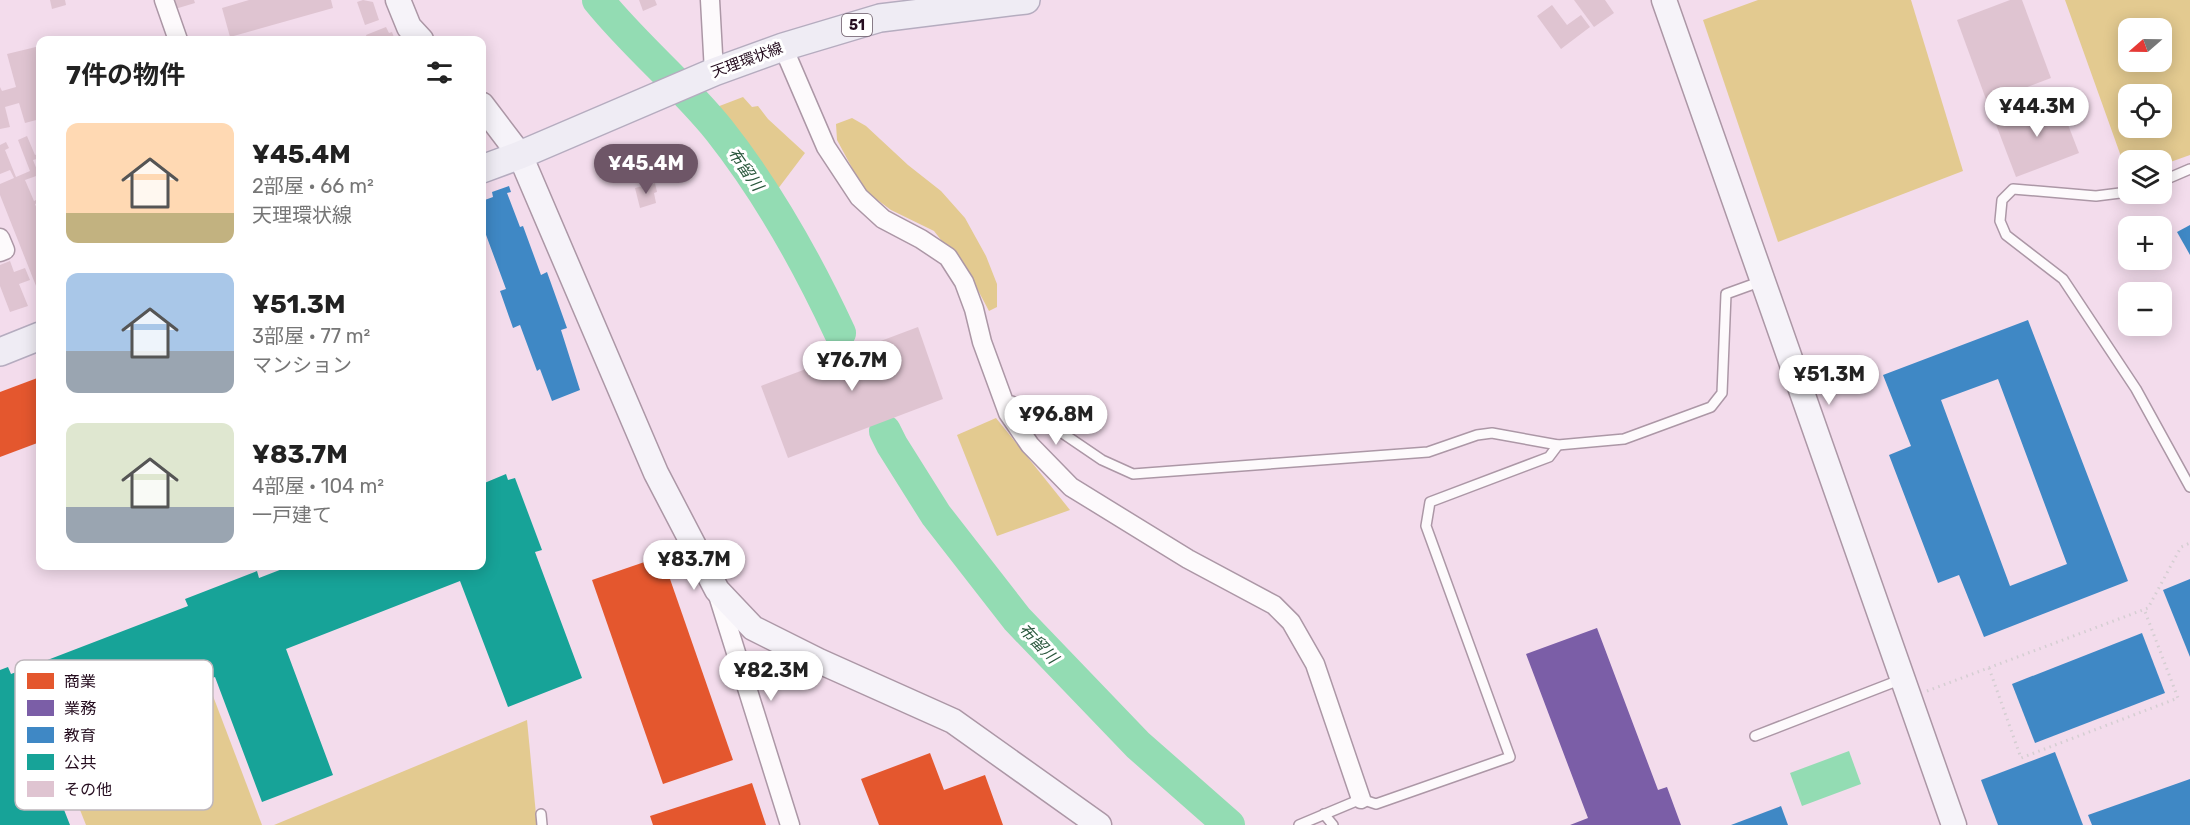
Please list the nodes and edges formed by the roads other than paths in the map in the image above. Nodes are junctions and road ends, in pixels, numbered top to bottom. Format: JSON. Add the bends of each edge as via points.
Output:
{"nodes":[{"id":1,"x":164,"y":0,"type":"edge"},
{"id":2,"x":398,"y":0,"type":"edge"},
{"id":3,"x":710,"y":0,"type":"edge"},
{"id":4,"x":1026,"y":0,"type":"edge"},
{"id":5,"x":1664,"y":0,"type":"edge"},
{"id":6,"x":177,"y":36,"type":"edge"},
{"id":7,"x":418,"y":36,"type":"edge"},
{"id":8,"x":783,"y":47,"type":"junction"},
{"id":9,"x":705,"y":76,"type":"junction"},
{"id":10,"x":486,"y":110,"type":"edge"},
{"id":11,"x":520,"y":155,"type":"junction"},
{"id":12,"x":486,"y":168,"type":"edge"},
{"id":13,"x":2190,"y":169,"type":"edge"},
{"id":14,"x":2172,"y":177,"type":"edge"},
{"id":15,"x":2118,"y":193,"type":"edge"},
{"id":16,"x":0,"y":238,"type":"edge"},
{"id":17,"x":0,"y":252,"type":"edge"},
{"id":18,"x":1762,"y":281,"type":"junction"},
{"id":19,"x":36,"y":338,"type":"edge"},
{"id":20,"x":0,"y":352,"type":"edge"},
{"id":21,"x":1005,"y":403,"type":"junction"},
{"id":22,"x":1558,"y":445,"type":"junction"},
{"id":23,"x":2190,"y":487,"type":"edge"},
{"id":24,"x":717,"y":590,"type":"junction"},
{"id":25,"x":1902,"y":680,"type":"junction"},
{"id":26,"x":1755,"y":736,"type":"dead end"},
{"id":27,"x":1361,"y":799,"type":"junction"},
{"id":28,"x":541,"y":814,"type":"dead end"},
{"id":29,"x":1324,"y":814,"type":"junction"},
{"id":30,"x":542,"y":825,"type":"edge"},
{"id":31,"x":790,"y":825,"type":"edge"},
{"id":32,"x":1099,"y":825,"type":"edge"},
{"id":33,"x":1299,"y":825,"type":"edge"},
{"id":34,"x":1333,"y":825,"type":"edge"},
{"id":35,"x":1954,"y":825,"type":"edge"}],
"edges":[{"from":1,"to":6,"type":"street"},
{"from":2,"to":7,"type":"street"},
{"from":3,"to":9,"type":"street"},
{"from":4,"to":8,"type":"main road","name":"天理環状線","number":"51","via":[[880,18]]},
{"from":5,"to":18,"type":"street"},
{"from":8,"to":9,"type":"main road","name":"天理環状線","number":"51"},
{"from":8,"to":21,"type":"street","via":[[826,147],[859,197],[883,219],[948,257],[964,282]]},
{"from":9,"to":11,"type":"main road","name":"天理環状線","number":"51"},
{"from":10,"to":11,"type":"street"},
{"from":11,"to":12,"type":"main road","name":"天理環状線","number":"51"},
{"from":11,"to":24,"type":"street","via":[[656,473]]},
{"from":13,"to":14,"type":"lane"},
{"from":15,"to":23,"type":"lane","via":[[2096,196],[2013,189],[2002,200],[2000,221],[2006,235],[2063,279],[2136,389]]},
{"from":16,"to":17,"type":"street","via":[[5,250]]},
{"from":18,"to":22,"type":"lane","via":[[1726,294],[1722,393],[1711,407],[1624,439]]},
{"from":18,"to":25,"type":"street"},
{"from":19,"to":20,"type":"main road"},
{"from":21,"to":22,"type":"lane","via":[[1012,401],[1027,409],[1102,460],[1133,474],[1428,452],[1492,433]]},
{"from":21,"to":27,"type":"street","via":[[1030,445],[1071,487],[1188,559],[1274,605],[1291,622],[1315,664]]},
{"from":22,"to":27,"type":"lane","via":[[1549,457],[1430,502],[1426,526],[1510,757],[1376,804]]},
{"from":24,"to":31,"type":"street"},
{"from":24,"to":32,"type":"street","via":[[753,628],[953,721]]},
{"from":25,"to":26,"type":"lane"},
{"from":25,"to":35,"type":"street"},
{"from":27,"to":29,"type":"lane"},
{"from":28,"to":30,"type":"lane"},
{"from":29,"to":33,"type":"lane"},
{"from":29,"to":34,"type":"lane"}]}
